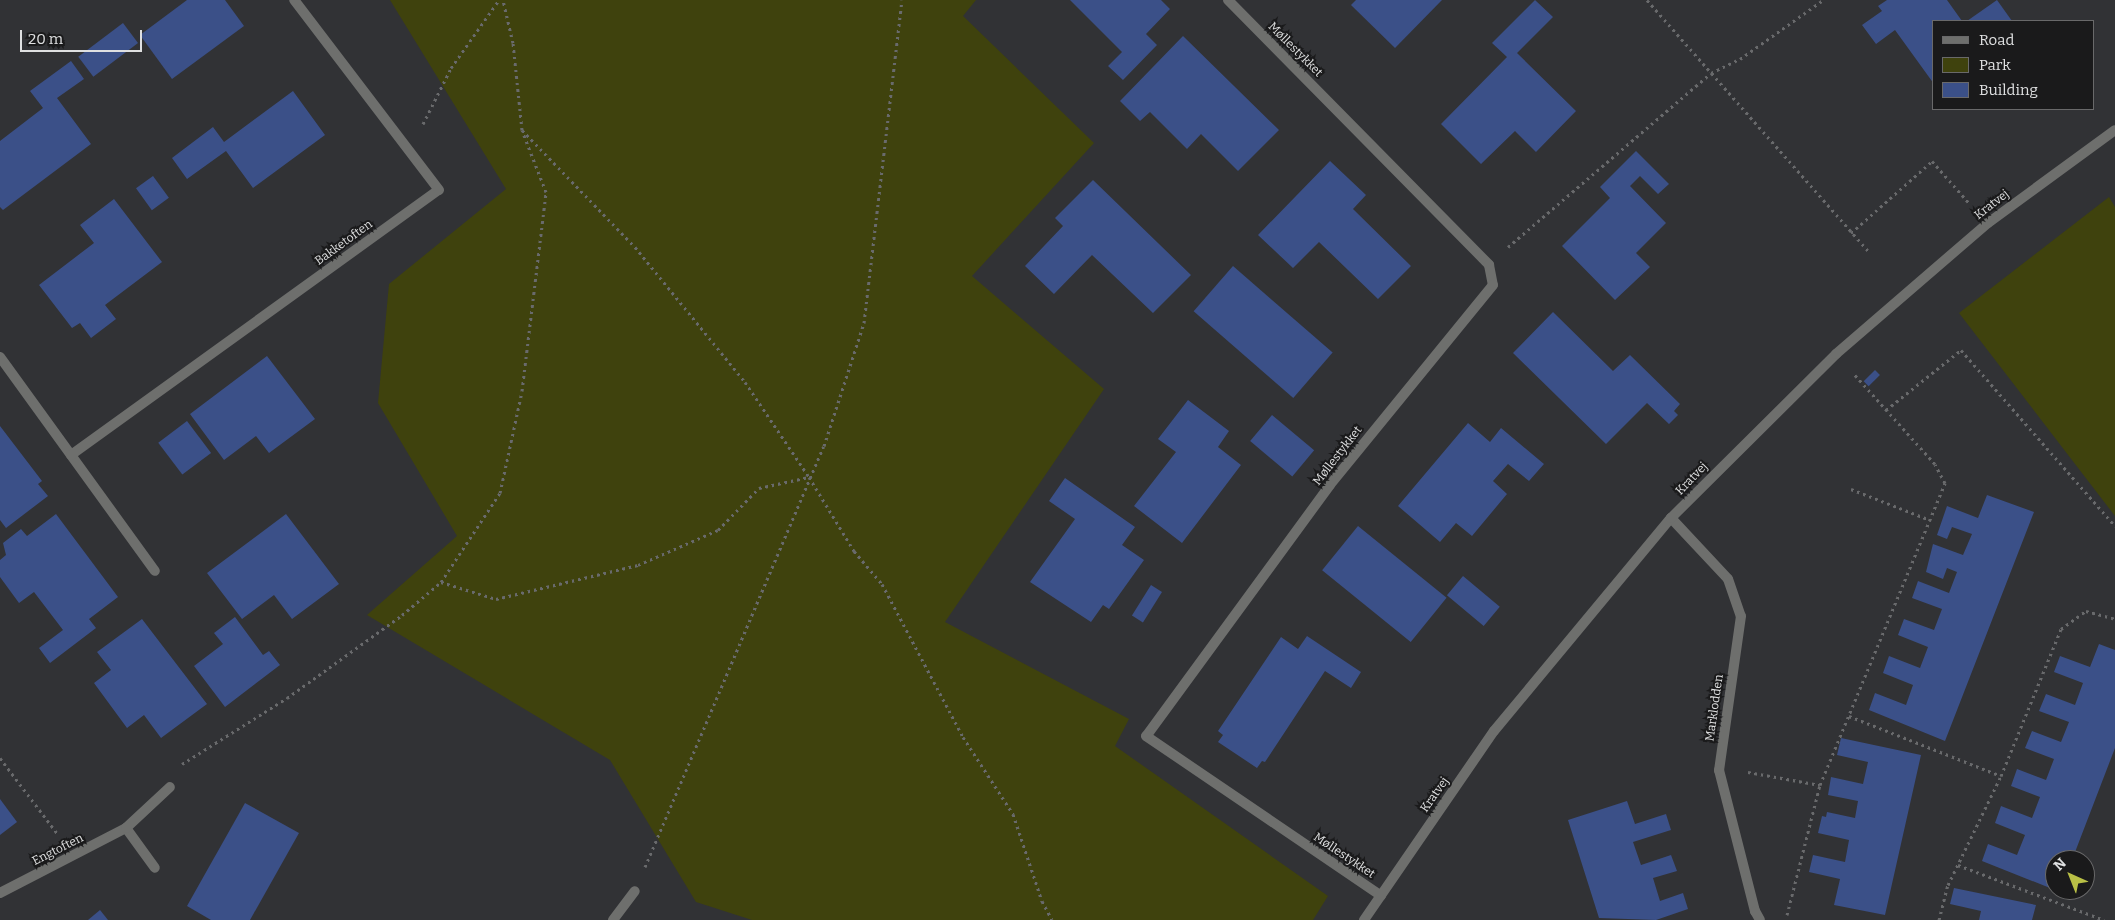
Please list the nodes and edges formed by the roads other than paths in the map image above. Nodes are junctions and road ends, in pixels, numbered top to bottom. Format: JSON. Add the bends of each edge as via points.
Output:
{"nodes":[{"id":1,"x":294,"y":0,"type":"edge"},
{"id":2,"x":1228,"y":0,"type":"edge"},
{"id":3,"x":2115,"y":130,"type":"edge"},
{"id":4,"x":0,"y":357,"type":"edge"},
{"id":5,"x":71,"y":455,"type":"junction"},
{"id":6,"x":1671,"y":518,"type":"junction"},
{"id":7,"x":155,"y":571,"type":"dead end"},
{"id":8,"x":170,"y":787,"type":"road end"},
{"id":9,"x":126,"y":828,"type":"junction"},
{"id":10,"x":155,"y":868,"type":"dead end"},
{"id":11,"x":635,"y":891,"type":"road end"},
{"id":12,"x":0,"y":893,"type":"edge"},
{"id":13,"x":1381,"y":896,"type":"junction"},
{"id":14,"x":613,"y":920,"type":"edge"},
{"id":15,"x":1364,"y":920,"type":"edge"},
{"id":16,"x":1760,"y":920,"type":"edge"}],
"edges":[{"from":1,"to":5,"type":"street","name":"Bakketoften","via":[[439,190]]},
{"from":2,"to":13,"type":"street","name":"Møllestykket","via":[[1489,265],[1493,285],[1330,485],[1146,736]]},
{"from":3,"to":6,"type":"street","name":"Kratvej","via":[[1988,224],[1836,354]]},
{"from":4,"to":5,"type":"street"},
{"from":5,"to":7,"type":"street"},
{"from":6,"to":13,"type":"street","name":"Kratvej","via":[[1494,731]]},
{"from":6,"to":16,"type":"street","name":"Marklodden","via":[[1728,579],[1741,616],[1719,770]]},
{"from":8,"to":9,"type":"street","name":"Engtoften"},
{"from":9,"to":10,"type":"street"},
{"from":9,"to":12,"type":"street","name":"Engtoften"},
{"from":11,"to":14,"type":"street"},
{"from":13,"to":15,"type":"street","name":"Kratvej"}]}
